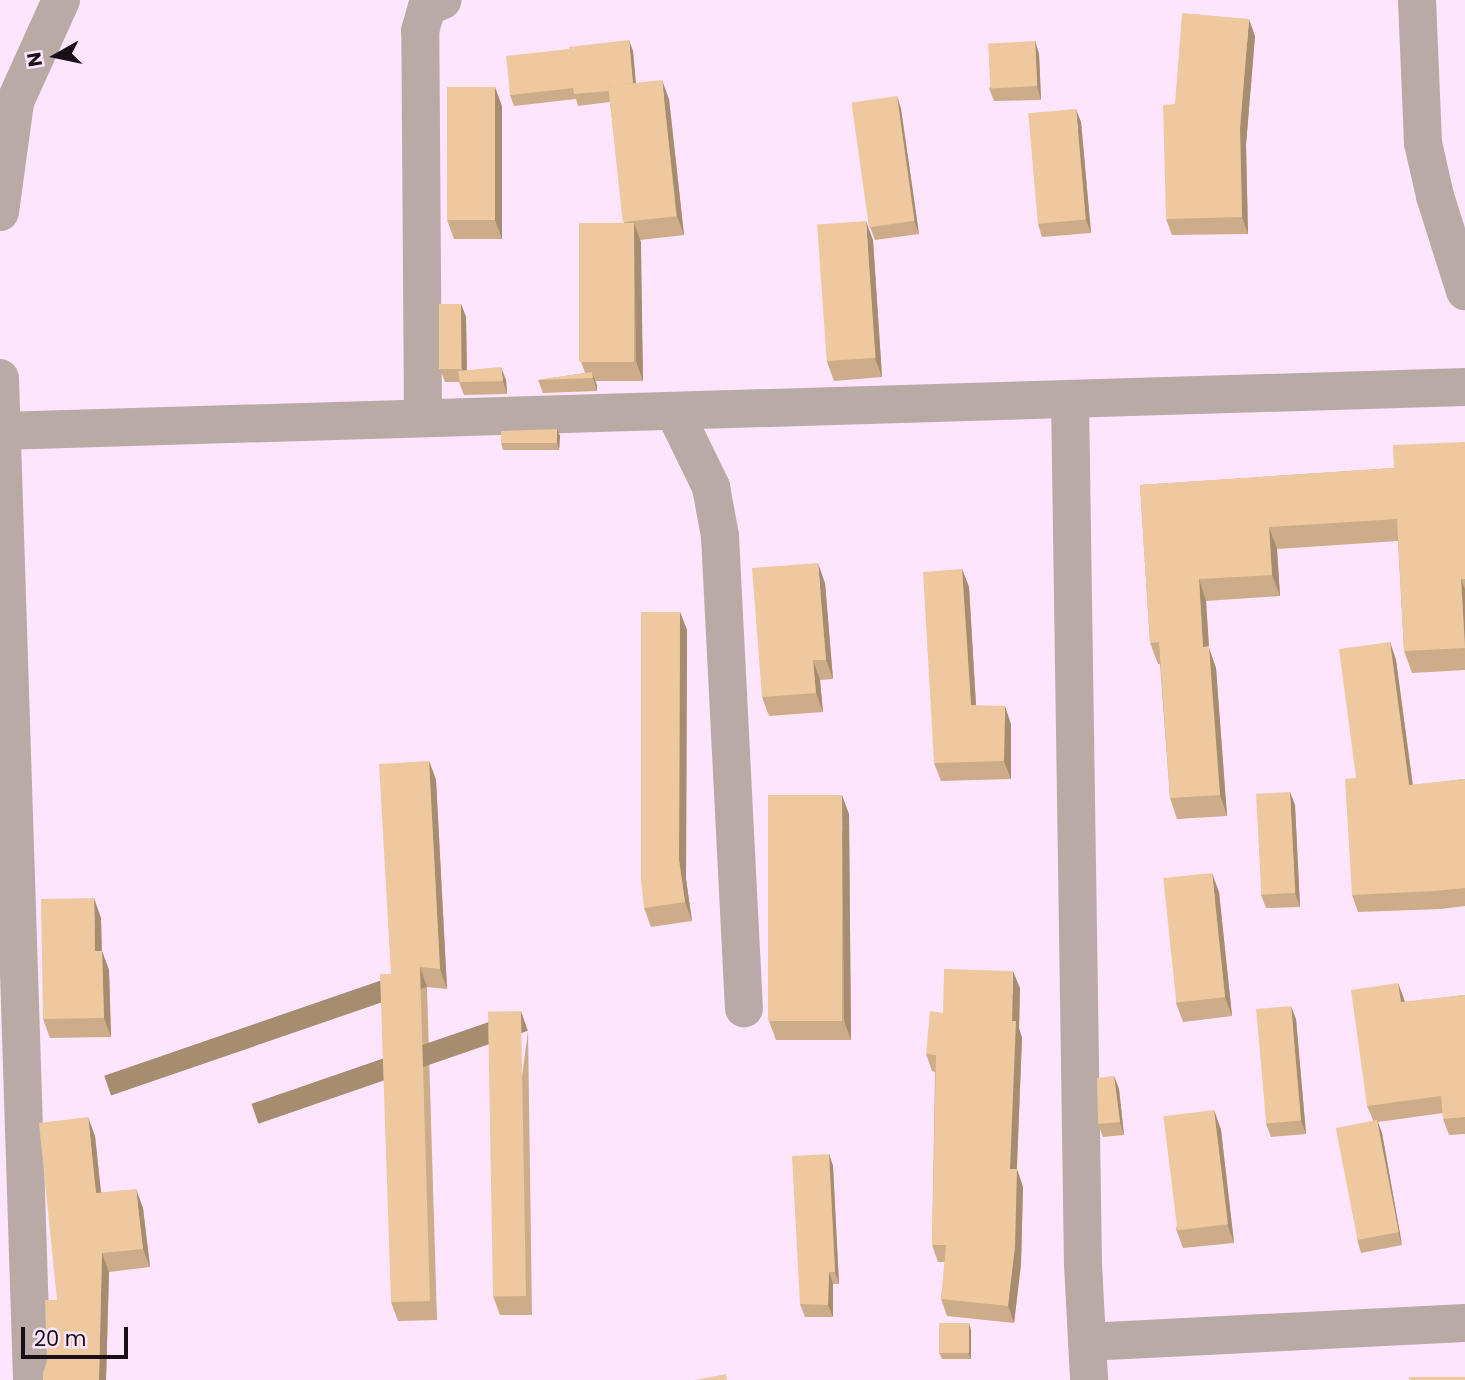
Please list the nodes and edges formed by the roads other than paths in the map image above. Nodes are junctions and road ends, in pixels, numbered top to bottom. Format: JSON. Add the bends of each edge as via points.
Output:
{"nodes":[{"id":1,"x":61,"y":0,"type":"edge"},
{"id":2,"x":443,"y":0,"type":"edge"},
{"id":3,"x":1417,"y":0,"type":"edge"},
{"id":4,"x":0,"y":212,"type":"edge"},
{"id":5,"x":1465,"y":291,"type":"edge"},
{"id":6,"x":0,"y":378,"type":"edge"},
{"id":7,"x":1465,"y":387,"type":"edge"},
{"id":8,"x":1070,"y":399,"type":"junction"},
{"id":9,"x":674,"y":411,"type":"junction"},
{"id":10,"x":423,"y":418,"type":"junction"},
{"id":11,"x":1,"y":431,"type":"edge"},
{"id":12,"x":744,"y":1008,"type":"dead end"},
{"id":13,"x":1465,"y":1323,"type":"edge"},
{"id":14,"x":1087,"y":1342,"type":"junction"},
{"id":15,"x":32,"y":1380,"type":"edge"},
{"id":16,"x":1089,"y":1380,"type":"edge"}],
"edges":[{"from":1,"to":4,"type":"street","via":[[15,102]]},
{"from":2,"to":10,"type":"street","via":[[427,7],[420,31]]},
{"from":3,"to":5,"type":"street","via":[[1423,143]]},
{"from":6,"to":11,"type":"street"},
{"from":7,"to":8,"type":"street"},
{"from":8,"to":9,"type":"street"},
{"from":8,"to":14,"type":"street"},
{"from":9,"to":10,"type":"street"},
{"from":9,"to":12,"type":"street","via":[[711,487],[720,536]]},
{"from":10,"to":11,"type":"street"},
{"from":11,"to":15,"type":"street"},
{"from":13,"to":14,"type":"street"},
{"from":14,"to":16,"type":"street"}]}
